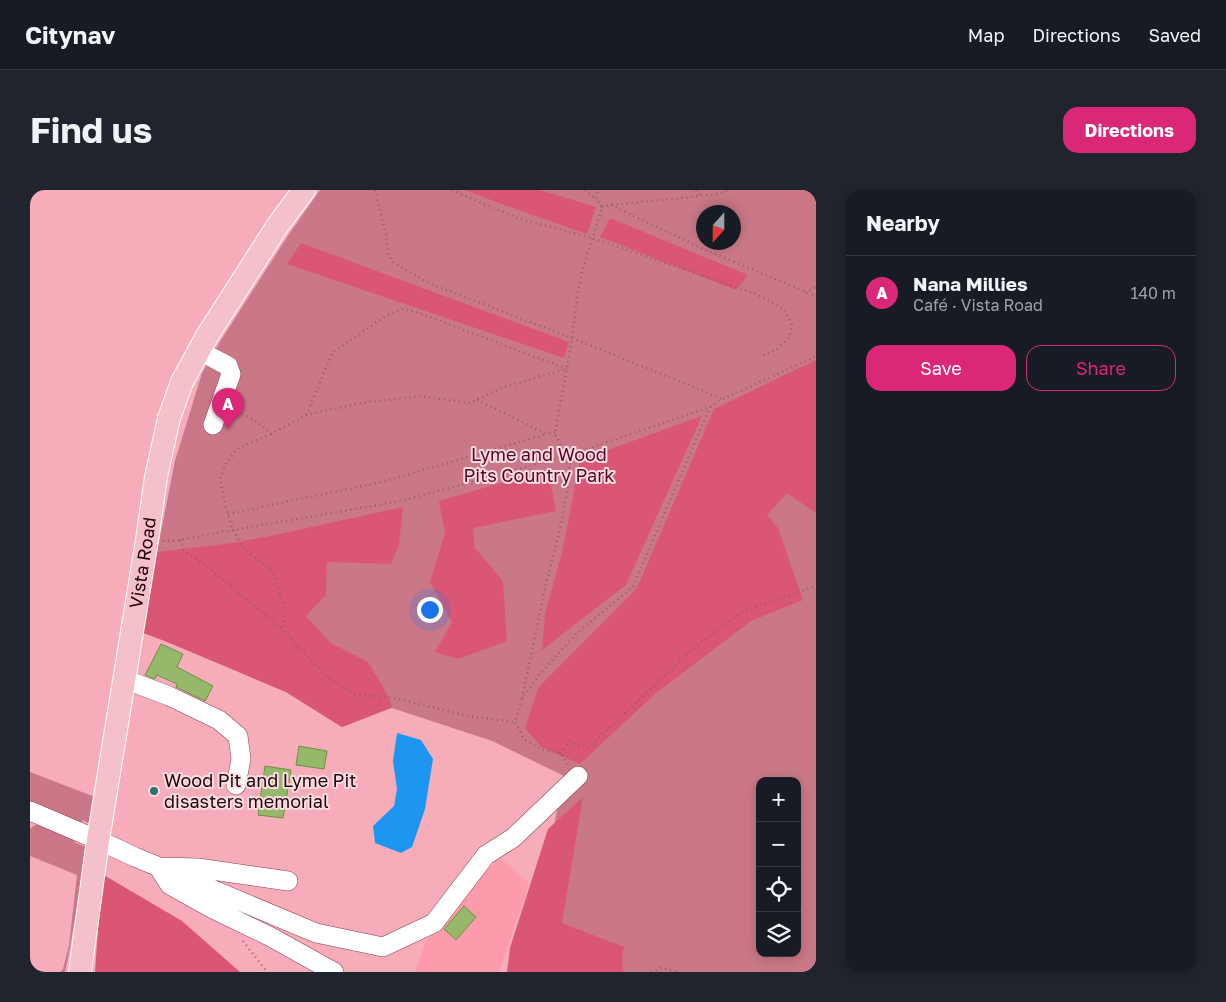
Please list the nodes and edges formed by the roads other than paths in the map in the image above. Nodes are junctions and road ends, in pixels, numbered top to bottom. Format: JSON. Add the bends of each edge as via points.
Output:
{"nodes":[{"id":1,"x":304,"y":190,"type":"edge"},
{"id":2,"x":200,"y":348,"type":"junction"},
{"id":3,"x":212,"y":425,"type":"dead end"},
{"id":4,"x":124,"y":679,"type":"junction"},
{"id":5,"x":578,"y":776,"type":"road end"},
{"id":6,"x":236,"y":785,"type":"dead end"},
{"id":7,"x":30,"y":812,"type":"edge"},
{"id":8,"x":98,"y":840,"type":"junction"},
{"id":9,"x":159,"y":867,"type":"junction"},
{"id":10,"x":288,"y":881,"type":"dead end"},
{"id":11,"x":80,"y":972,"type":"edge"},
{"id":12,"x":334,"y":972,"type":"edge"}],
"edges":[{"from":1,"to":2,"type":"main road","name":"Vista Road"},
{"from":2,"to":3,"type":"lane","via":[[228,366],[231,374]]},
{"from":2,"to":4,"type":"main road","name":"Vista Road","via":[[182,382],[169,418],[156,477]]},
{"from":4,"to":6,"type":"lane","via":[[218,720],[238,736],[241,759]]},
{"from":4,"to":8,"type":"main road","name":"Vista Road"},
{"from":5,"to":9,"type":"lane","via":[[513,838],[486,855],[434,923],[383,946],[316,933]]},
{"from":7,"to":8,"type":"lane"},
{"from":8,"to":9,"type":"lane"},
{"from":8,"to":11,"type":"main road","name":"Vista Road"},
{"from":9,"to":10,"type":"lane","via":[[198,868]]},
{"from":9,"to":12,"type":"lane","via":[[170,885]]}]}
